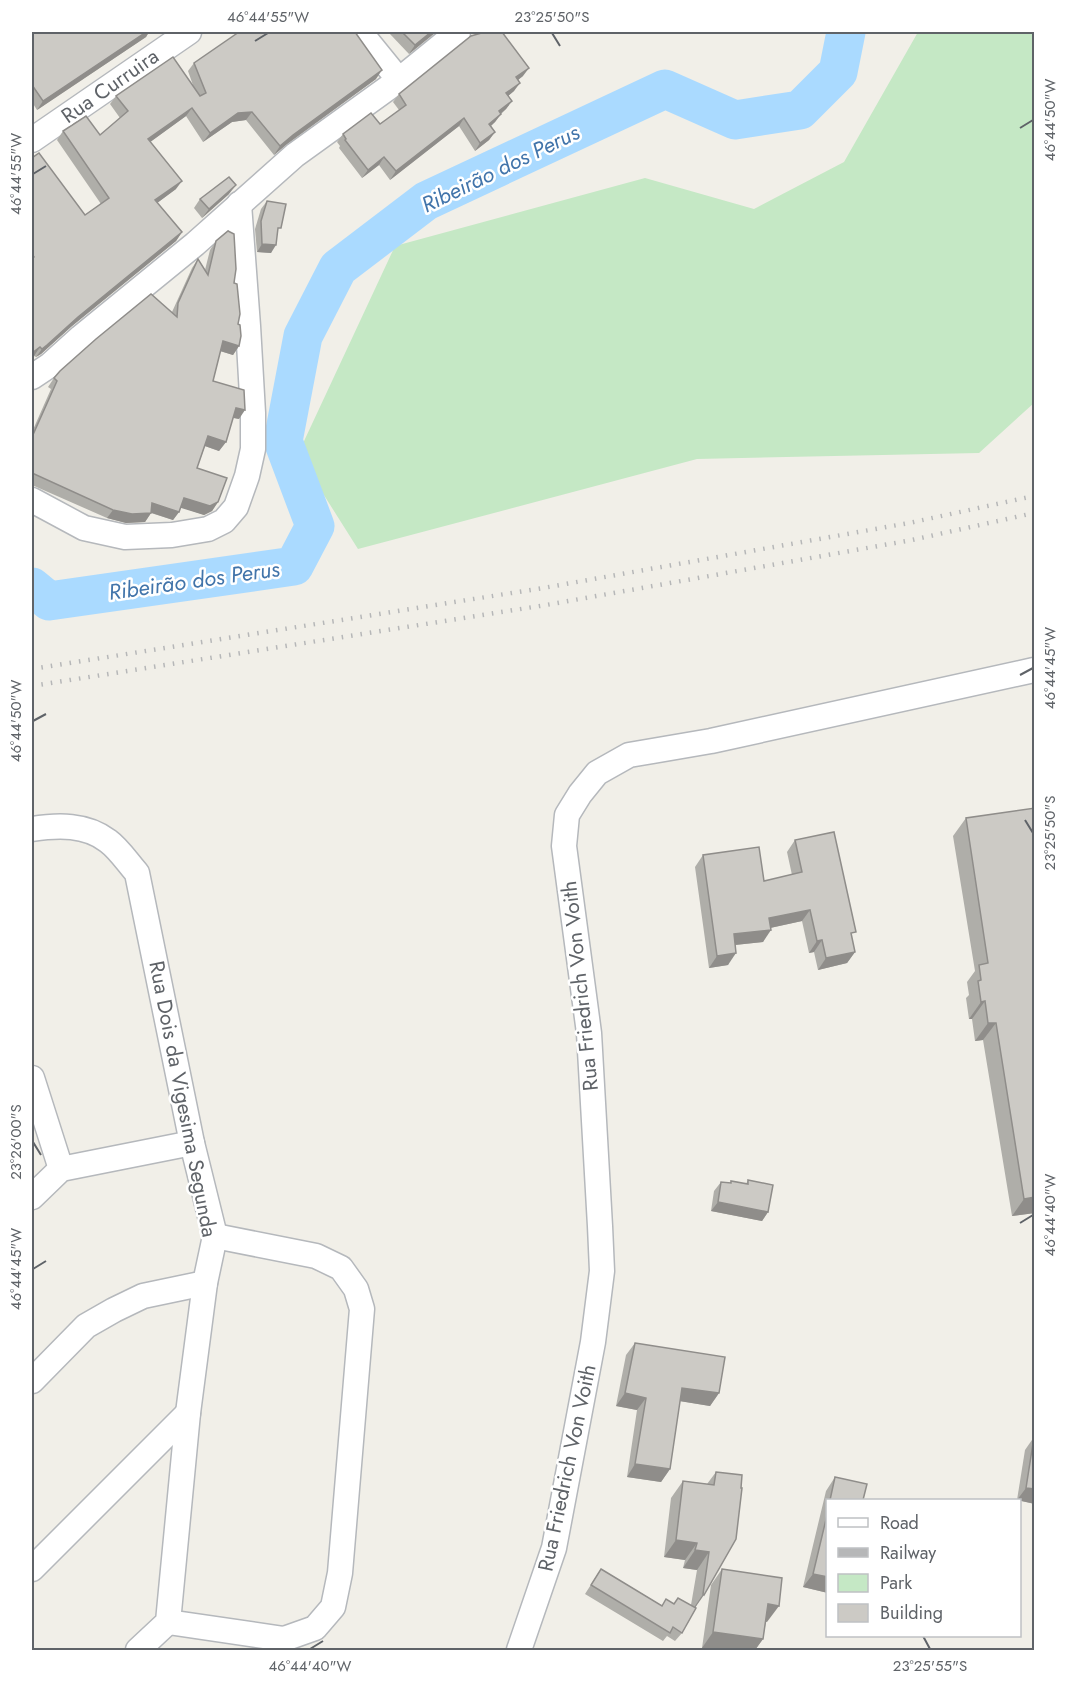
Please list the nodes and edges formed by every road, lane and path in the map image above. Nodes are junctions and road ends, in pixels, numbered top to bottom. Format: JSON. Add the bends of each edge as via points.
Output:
{"nodes":[{"id":1,"x":189,"y":32,"type":"edge"},
{"id":2,"x":360,"y":32,"type":"edge"},
{"id":3,"x":458,"y":32,"type":"edge"},
{"id":4,"x":399,"y":80,"type":"junction"},
{"id":5,"x":32,"y":140,"type":"edge"},
{"id":6,"x":239,"y":204,"type":"junction"},
{"id":7,"x":32,"y":377,"type":"edge"},
{"id":8,"x":32,"y":500,"type":"edge"},
{"id":9,"x":1035,"y":670,"type":"edge"},
{"id":10,"x":32,"y":829,"type":"edge"},
{"id":11,"x":32,"y":1078,"type":"edge"},
{"id":12,"x":192,"y":1143,"type":"junction"},
{"id":13,"x":61,"y":1170,"type":"junction"},
{"id":14,"x":32,"y":1197,"type":"edge"},
{"id":15,"x":215,"y":1236,"type":"junction"},
{"id":16,"x":205,"y":1283,"type":"junction"},
{"id":17,"x":32,"y":1381,"type":"edge"},
{"id":18,"x":188,"y":1413,"type":"junction"},
{"id":19,"x":32,"y":1569,"type":"edge"},
{"id":20,"x":168,"y":1622,"type":"junction"},
{"id":21,"x":138,"y":1650,"type":"edge"},
{"id":22,"x":519,"y":1650,"type":"edge"}],
"edges":[{"from":1,"to":5,"type":"street","name":"Rua Curruira"},
{"from":2,"to":4,"type":"street"},
{"from":3,"to":4,"type":"street"},
{"from":4,"to":6,"type":"street","via":[[310,142]]},
{"from":6,"to":7,"type":"street"},
{"from":6,"to":8,"type":"street","via":[[253,449],[236,507],[224,521],[208,528],[172,535],[125,537],[84,528]]},
{"from":9,"to":22,"type":"street","name":"Rua Friedrich Von Voith","via":[[711,741],[629,755],[597,773],[567,815],[564,846],[589,1033],[602,1270],[593,1342],[554,1548]]},
{"from":10,"to":12,"type":"street","name":"Rua Dois da Vigesima Segunda","via":[[82,828],[108,841],[136,873]]},
{"from":11,"to":13,"type":"street"},
{"from":12,"to":13,"type":"street"},
{"from":12,"to":15,"type":"street","name":"Rua Dois da Vigesima Segunda"},
{"from":13,"to":14,"type":"street"},
{"from":15,"to":16,"type":"street","name":"Rua Dois da Vigesima Segunda"},
{"from":15,"to":20,"type":"street","via":[[316,1256],[341,1269],[356,1289],[362,1309],[340,1573],[333,1607],[315,1628],[284,1639]]},
{"from":16,"to":17,"type":"street","via":[[143,1296],[114,1310],[86,1326]]},
{"from":16,"to":18,"type":"street","name":"Rua Dois da Vigesima Segunda"},
{"from":18,"to":19,"type":"street"},
{"from":18,"to":20,"type":"street","name":"Rua Dois da Vigesima Segunda"},
{"from":20,"to":21,"type":"street"}]}
